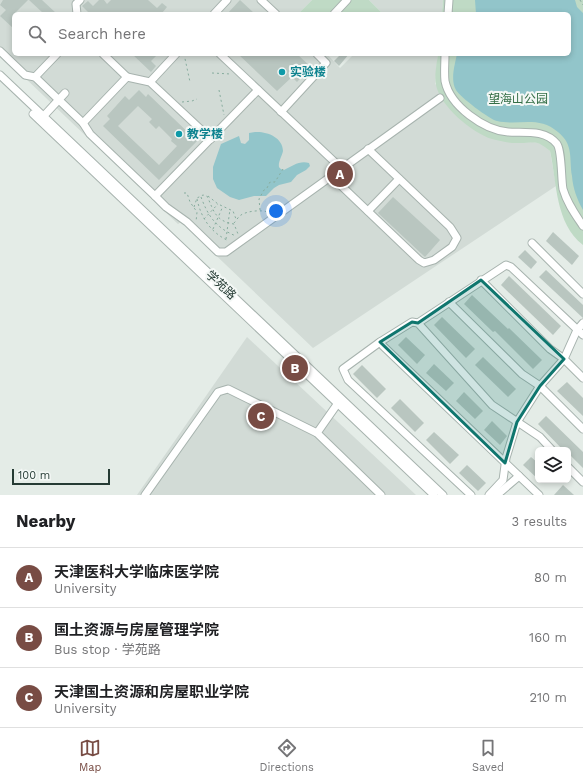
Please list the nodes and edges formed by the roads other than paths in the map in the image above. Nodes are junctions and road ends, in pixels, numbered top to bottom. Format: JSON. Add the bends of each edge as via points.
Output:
{"nodes":[{"id":1,"x":227,"y":0,"type":"edge"},
{"id":2,"x":261,"y":0,"type":"edge"},
{"id":3,"x":347,"y":0,"type":"edge"},
{"id":4,"x":449,"y":0,"type":"edge"},
{"id":5,"x":76,"y":1,"type":"edge"},
{"id":6,"x":77,"y":12,"type":"edge"},
{"id":7,"x":216,"y":12,"type":"edge"},
{"id":8,"x":274,"y":12,"type":"edge"},
{"id":9,"x":336,"y":12,"type":"edge"},
{"id":10,"x":448,"y":12,"type":"edge"},
{"id":11,"x":0,"y":50,"type":"edge"},
{"id":12,"x":58,"y":56,"type":"edge"},
{"id":13,"x":105,"y":56,"type":"edge"},
{"id":14,"x":174,"y":56,"type":"edge"},
{"id":15,"x":222,"y":56,"type":"edge"},
{"id":16,"x":319,"y":56,"type":"edge"},
{"id":17,"x":446,"y":56,"type":"edge"},
{"id":18,"x":0,"y":75,"type":"edge"},
{"id":19,"x":35,"y":77,"type":"junction"},
{"id":20,"x":127,"y":77,"type":"junction"},
{"id":21,"x":0,"y":82,"type":"edge"},
{"id":22,"x":150,"y":82,"type":"junction"},
{"id":23,"x":258,"y":90,"type":"junction"},
{"id":24,"x":65,"y":93,"type":"dead end"},
{"id":25,"x":440,"y":98,"type":"dead end"},
{"id":26,"x":59,"y":100,"type":"junction"},
{"id":27,"x":281,"y":112,"type":"junction"},
{"id":28,"x":41,"y":118,"type":"junction"},
{"id":29,"x":83,"y":123,"type":"junction"},
{"id":30,"x":211,"y":139,"type":"junction"},
{"id":31,"x":368,"y":149,"type":"junction"},
{"id":32,"x":341,"y":168,"type":"junction"},
{"id":33,"x":331,"y":176,"type":"junction"},
{"id":34,"x":399,"y":179,"type":"junction"},
{"id":35,"x":156,"y":196,"type":"junction"},
{"id":36,"x":368,"y":212,"type":"junction"},
{"id":37,"x":583,"y":226,"type":"edge"},
{"id":38,"x":532,"y":244,"type":"dead end"},
{"id":39,"x":481,"y":280,"type":"junction"},
{"id":40,"x":583,"y":294,"type":"edge"},
{"id":41,"x":449,"y":302,"type":"junction"},
{"id":42,"x":418,"y":323,"type":"junction"},
{"id":43,"x":583,"y":324,"type":"edge"},
{"id":44,"x":577,"y":330,"type":"junction"},
{"id":45,"x":583,"y":335,"type":"edge"},
{"id":46,"x":380,"y":342,"type":"junction"},
{"id":47,"x":564,"y":359,"type":"junction"},
{"id":48,"x":583,"y":378,"type":"edge"},
{"id":49,"x":540,"y":386,"type":"junction"},
{"id":50,"x":338,"y":404,"type":"junction"},
{"id":51,"x":517,"y":422,"type":"junction"},
{"id":52,"x":583,"y":429,"type":"edge"},
{"id":53,"x":317,"y":433,"type":"junction"},
{"id":54,"x":549,"y":447,"type":"edge"},
{"id":55,"x":506,"y":464,"type":"junction"},
{"id":56,"x":571,"y":470,"type":"edge"},
{"id":57,"x":519,"y":476,"type":"junction"},
{"id":58,"x":583,"y":482,"type":"edge"},
{"id":59,"x":145,"y":495,"type":"edge"},
{"id":60,"x":381,"y":495,"type":"edge"},
{"id":61,"x":434,"y":495,"type":"edge"},
{"id":62,"x":443,"y":495,"type":"edge"},
{"id":63,"x":471,"y":495,"type":"edge"},
{"id":64,"x":489,"y":495,"type":"edge"},
{"id":65,"x":497,"y":495,"type":"edge"},
{"id":66,"x":539,"y":495,"type":"edge"}],
"edges":[{"from":1,"to":7,"type":"street"},
{"from":2,"to":8,"type":"street"},
{"from":3,"to":9,"type":"street"},
{"from":4,"to":10,"type":"street"},
{"from":5,"to":6,"type":"street"},
{"from":11,"to":19,"type":"street","via":[[25,75]]},
{"from":12,"to":19,"type":"street"},
{"from":13,"to":20,"type":"street"},
{"from":14,"to":22,"type":"street"},
{"from":15,"to":23,"type":"street"},
{"from":16,"to":27,"type":"street","via":[[326,63]]},
{"from":17,"to":37,"type":"street","via":[[445,80],[451,97],[473,117],[498,130],[540,133],[557,144],[567,202]]},
{"from":18,"to":28,"type":"street","name":"学苑路"},
{"from":19,"to":26,"type":"street"},
{"from":20,"to":22,"type":"street"},
{"from":20,"to":29,"type":"street","via":[[104,98]]},
{"from":21,"to":28,"type":"street","name":"学苑路"},
{"from":22,"to":30,"type":"street"},
{"from":23,"to":27,"type":"street"},
{"from":23,"to":30,"type":"street"},
{"from":24,"to":26,"type":"street"},
{"from":25,"to":31,"type":"street"},
{"from":26,"to":28,"type":"street"},
{"from":26,"to":29,"type":"street"},
{"from":27,"to":32,"type":"street"},
{"from":28,"to":50,"type":"street","name":"学苑路"},
{"from":28,"to":62,"type":"street","name":"学苑路"},
{"from":29,"to":35,"type":"street","via":[[90,134]]},
{"from":30,"to":35,"type":"street"},
{"from":31,"to":32,"type":"street"},
{"from":31,"to":34,"type":"street"},
{"from":32,"to":33,"type":"street"},
{"from":33,"to":35,"type":"street","via":[[226,252],[221,253]]},
{"from":33,"to":36,"type":"street"},
{"from":34,"to":36,"type":"street"},
{"from":34,"to":36,"type":"street","via":[[450,227],[457,238],[452,247],[434,260],[424,263]]},
{"from":38,"to":40,"type":"street"},
{"from":39,"to":41,"type":"street"},
{"from":39,"to":44,"type":"street","via":[[506,265]]},
{"from":39,"to":47,"type":"street","via":[[550,349]]},
{"from":41,"to":42,"type":"street"},
{"from":41,"to":49,"type":"street","via":[[522,374]]},
{"from":42,"to":46,"type":"street","via":[[412,322]]},
{"from":42,"to":51,"type":"street","via":[[492,405]]},
{"from":43,"to":44,"type":"street"},
{"from":44,"to":45,"type":"street"},
{"from":44,"to":47,"type":"street"},
{"from":46,"to":55,"type":"street"},
{"from":46,"to":63,"type":"street","via":[[343,369],[348,380]]},
{"from":47,"to":48,"type":"street"},
{"from":47,"to":49,"type":"street"},
{"from":49,"to":51,"type":"street"},
{"from":49,"to":52,"type":"street"},
{"from":50,"to":53,"type":"street"},
{"from":50,"to":61,"type":"street","name":"学苑路"},
{"from":51,"to":54,"type":"street","via":[[540,437]]},
{"from":51,"to":55,"type":"street"},
{"from":53,"to":59,"type":"street","via":[[228,388],[218,392]]},
{"from":53,"to":60,"type":"street"},
{"from":55,"to":57,"type":"street"},
{"from":55,"to":64,"type":"street","via":[[503,480]]},
{"from":56,"to":58,"type":"street"},
{"from":57,"to":65,"type":"street"},
{"from":57,"to":66,"type":"street"}]}
